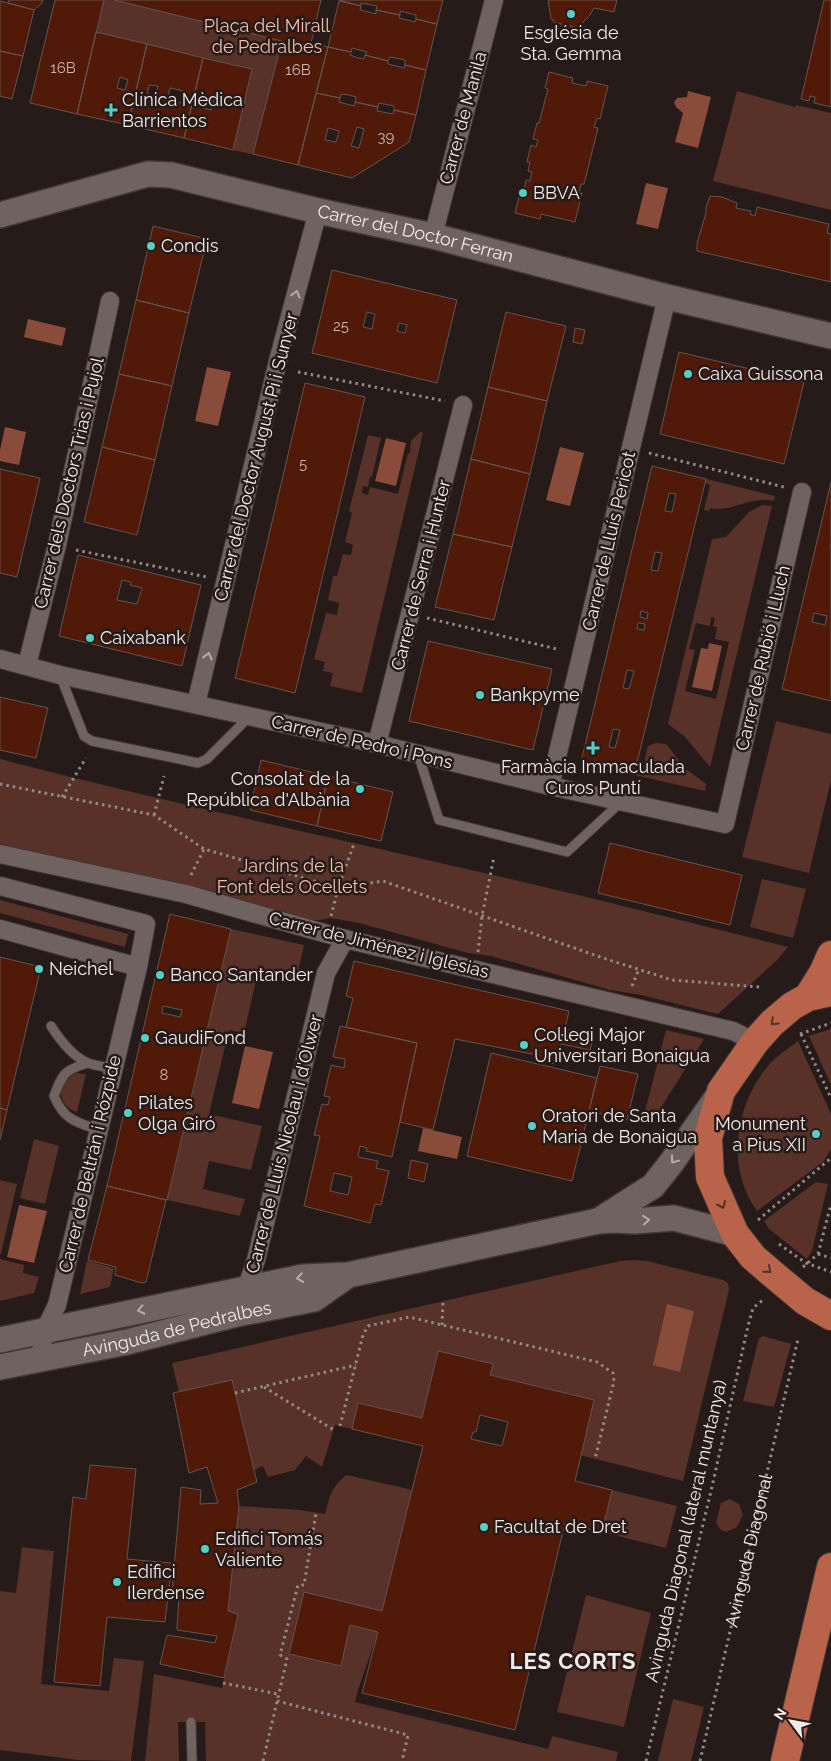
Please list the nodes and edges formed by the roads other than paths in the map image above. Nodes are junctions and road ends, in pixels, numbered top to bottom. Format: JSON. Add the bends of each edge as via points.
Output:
{"nodes":[{"id":1,"x":494,"y":0,"type":"edge"},
{"id":2,"x":318,"y":211,"type":"junction"},
{"id":3,"x":0,"y":215,"type":"edge"},
{"id":4,"x":433,"y":236,"type":"junction"},
{"id":5,"x":666,"y":297,"type":"junction"},
{"id":6,"x":110,"y":301,"type":"dead end"},
{"id":7,"x":831,"y":336,"type":"edge"},
{"id":8,"x":463,"y":405,"type":"road end"},
{"id":9,"x":802,"y":492,"type":"road end"},
{"id":10,"x":0,"y":659,"type":"edge"},
{"id":11,"x":26,"y":665,"type":"junction"},
{"id":12,"x":60,"y":675,"type":"junction"},
{"id":13,"x":196,"y":704,"type":"junction"},
{"id":14,"x":250,"y":716,"type":"junction"},
{"id":15,"x":377,"y":744,"type":"junction"},
{"id":16,"x":418,"y":754,"type":"junction"},
{"id":17,"x":550,"y":786,"type":"junction"},
{"id":18,"x":621,"y":802,"type":"junction"},
{"id":19,"x":725,"y":824,"type":"joint"},
{"id":20,"x":0,"y":854,"type":"edge"},
{"id":21,"x":0,"y":886,"type":"edge"},
{"id":22,"x":0,"y":929,"type":"edge"},
{"id":23,"x":345,"y":939,"type":"junction"},
{"id":24,"x":831,"y":955,"type":"edge"},
{"id":25,"x":138,"y":967,"type":"junction"},
{"id":26,"x":819,"y":994,"type":"edge"},
{"id":27,"x":50,"y":1026,"type":"dead end"},
{"id":28,"x":755,"y":1042,"type":"junction"},
{"id":29,"x":88,"y":1063,"type":"junction"},
{"id":30,"x":113,"y":1069,"type":"junction"},
{"id":31,"x":721,"y":1091,"type":"junction"},
{"id":32,"x":99,"y":1130,"type":"junction"},
{"id":33,"x":598,"y":1221,"type":"junction"},
{"id":34,"x":735,"y":1234,"type":"junction"},
{"id":35,"x":348,"y":1275,"type":"junction"},
{"id":36,"x":247,"y":1288,"type":"junction"},
{"id":37,"x":237,"y":1314,"type":"junction"},
{"id":38,"x":831,"y":1316,"type":"edge"},
{"id":39,"x":45,"y":1330,"type":"junction"},
{"id":40,"x":0,"y":1340,"type":"edge"},
{"id":41,"x":39,"y":1360,"type":"junction"},
{"id":42,"x":0,"y":1367,"type":"edge"},
{"id":43,"x":831,"y":1567,"type":"edge"},
{"id":44,"x":191,"y":1722,"type":"dead end"},
{"id":45,"x":192,"y":1761,"type":"edge"},
{"id":46,"x":785,"y":1761,"type":"edge"}],
"edges":[{"from":1,"to":4,"type":"street","name":"Carrer de Manila"},
{"from":2,"to":3,"type":"street","name":"Carrer del Doctor Ferran","via":[[171,175],[148,174]]},
{"from":2,"to":4,"type":"street","name":"Carrer del Doctor Ferran"},
{"from":13,"to":2,"type":"street","name":"Carrer del Doctor August Pi i Sunyer","one_way":true,"via":[[278,361]]},
{"from":4,"to":5,"type":"street","name":"Carrer del Doctor Ferran"},
{"from":5,"to":7,"type":"street","name":"Carrer del Doctor Ferran"},
{"from":5,"to":17,"type":"street","name":"Carrer de Lluís Pericot"},
{"from":6,"to":11,"type":"street","name":"Carrer dels Doctors Trias i Pujol","via":[[57,546]]},
{"from":8,"to":15,"type":"street","name":"Carrer de Serra i Hunter"},
{"from":9,"to":19,"type":"street","name":"Carrer de Rubió i Lluch"},
{"from":10,"to":11,"type":"street","name":"Carrer de Pedro i Pons"},
{"from":11,"to":12,"type":"street","name":"Carrer de Pedro i Pons"},
{"from":12,"to":13,"type":"street","name":"Carrer de Pedro i Pons"},
{"from":12,"to":14,"type":"lane","via":[[84,736],[92,741],[198,763],[208,759]]},
{"from":13,"to":14,"type":"street","name":"Carrer de Pedro i Pons"},
{"from":14,"to":15,"type":"street","name":"Carrer de Pedro i Pons"},
{"from":15,"to":16,"type":"street","name":"Carrer de Pedro i Pons"},
{"from":16,"to":17,"type":"street","name":"Carrer de Pedro i Pons"},
{"from":16,"to":18,"type":"lane","via":[[439,820],[567,852]]},
{"from":17,"to":18,"type":"street","name":"Carrer de Pedro i Pons"},
{"from":18,"to":19,"type":"street","name":"Carrer de Pedro i Pons"},
{"from":20,"to":23,"type":"street","name":"Carrer de Jiménez i Iglesias","via":[[181,894]]},
{"from":21,"to":25,"type":"street","name":"Carrer de Beltrán i Rózpide","via":[[146,924]]},
{"from":22,"to":25,"type":"street"},
{"from":23,"to":28,"type":"street","name":"Carrer de Jiménez i Iglesias","via":[[733,1031]]},
{"from":23,"to":36,"type":"street","name":"Carrer de Lluís Nicolau i d'Olwer","via":[[326,973]]},
{"from":24,"to":26,"type":"main road"},
{"from":25,"to":30,"type":"street","name":"Carrer de Beltrán i Rózpide"},
{"from":26,"to":28,"type":"main road","one_way":true,"via":[[792,1006]]},
{"from":27,"to":29,"type":"lane","via":[[71,1052]]},
{"from":28,"to":31,"type":"main road"},
{"from":29,"to":30,"type":"lane"},
{"from":29,"to":32,"type":"lane","via":[[70,1068],[61,1077],[54,1096],[59,1109],[72,1121]]},
{"from":30,"to":32,"type":"street","name":"Carrer de Beltrán i Rózpide"},
{"from":31,"to":33,"type":"street","name":"Avinguda de Pedralbes","one_way":true,"via":[[653,1186]]},
{"from":31,"to":34,"type":"main road","one_way":true,"via":[[708,1138],[710,1177]]},
{"from":32,"to":39,"type":"street","name":"Carrer de Beltrán i Rózpide","via":[[57,1305]]},
{"from":33,"to":34,"type":"street","name":"Avinguda de Pedralbes","one_way":true,"via":[[674,1218]]},
{"from":33,"to":35,"type":"street","name":"Avinguda de Pedralbes"},
{"from":34,"to":38,"type":"main road","one_way":true,"via":[[753,1257],[775,1276],[805,1301]]},
{"from":35,"to":36,"type":"street","name":"Avinguda de Pedralbes","one_way":true,"via":[[303,1277]]},
{"from":35,"to":37,"type":"street","name":"Avinguda de Pedralbes","via":[[314,1299]]},
{"from":36,"to":37,"type":"street","name":"Carrer de Lluís Nicolau i d'Olwer"},
{"from":36,"to":39,"type":"street","name":"Avinguda de Pedralbes","one_way":true},
{"from":37,"to":41,"type":"street","name":"Avinguda de Pedralbes"},
{"from":39,"to":40,"type":"street","name":"Avinguda de Pedralbes"},
{"from":39,"to":41,"type":"street","name":"Carrer de Beltrán i Rózpide"},
{"from":41,"to":42,"type":"street","name":"Avinguda de Pedralbes"},
{"from":43,"to":46,"type":"main road"},
{"from":44,"to":45,"type":"lane"}]}
